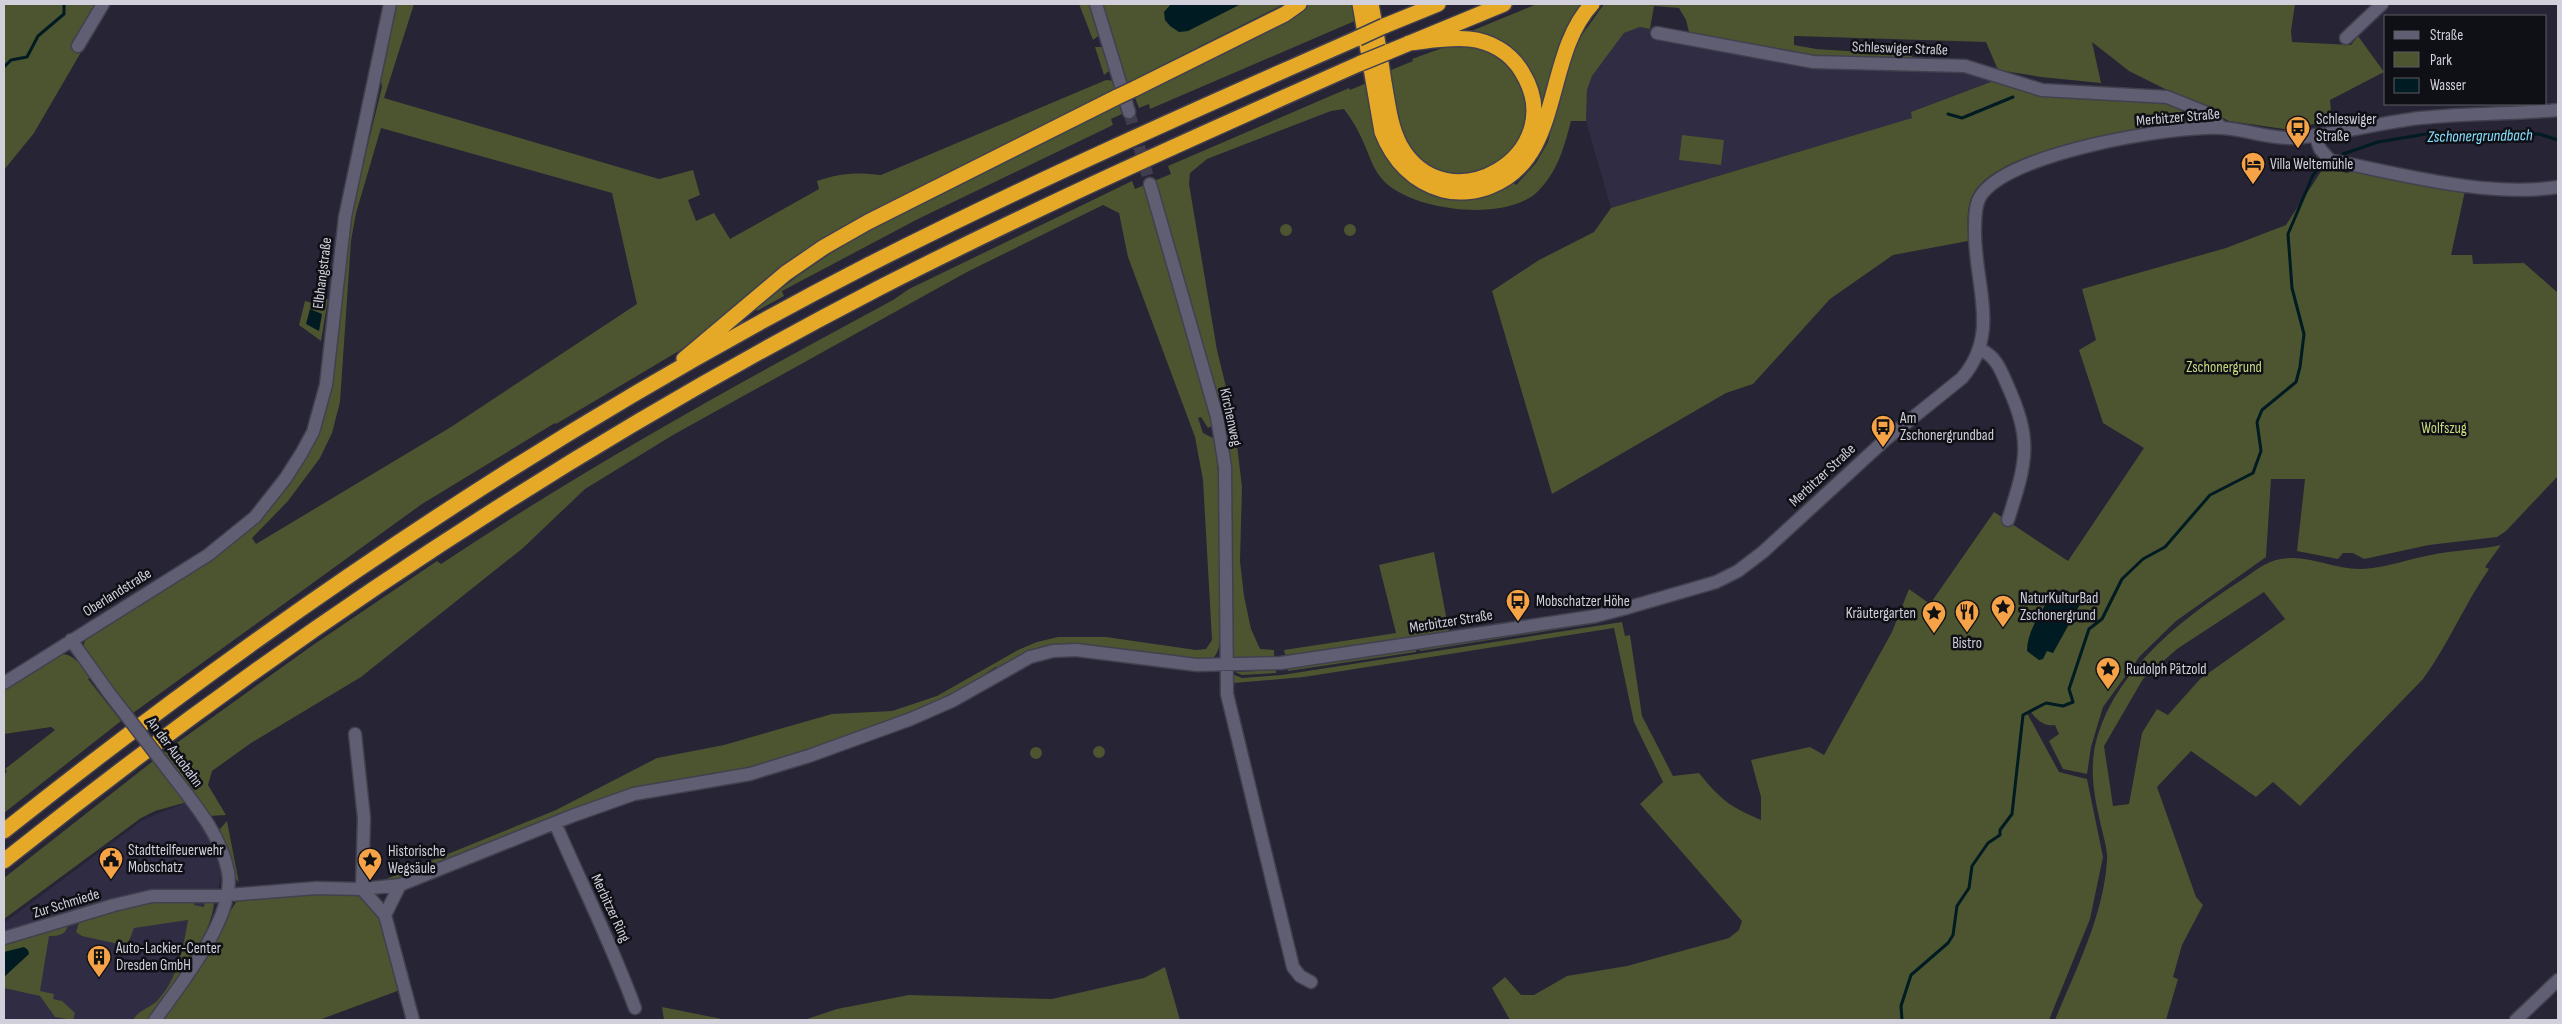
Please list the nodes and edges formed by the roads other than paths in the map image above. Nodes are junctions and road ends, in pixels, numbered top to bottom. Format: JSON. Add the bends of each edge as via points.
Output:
{"nodes":[{"id":1,"x":103,"y":4,"type":"edge"},
{"id":2,"x":390,"y":4,"type":"edge"},
{"id":3,"x":1096,"y":4,"type":"edge"},
{"id":4,"x":1299,"y":4,"type":"edge"},
{"id":5,"x":1360,"y":4,"type":"edge"},
{"id":6,"x":1371,"y":4,"type":"edge"},
{"id":7,"x":1438,"y":4,"type":"edge"},
{"id":8,"x":1504,"y":4,"type":"edge"},
{"id":9,"x":1592,"y":4,"type":"edge"},
{"id":10,"x":2382,"y":4,"type":"edge"},
{"id":11,"x":1657,"y":33,"type":"dead end"},
{"id":12,"x":2346,"y":38,"type":"dead end"},
{"id":13,"x":1409,"y":43,"type":"junction"},
{"id":14,"x":78,"y":46,"type":"dead end"},
{"id":15,"x":2558,"y":110,"type":"edge"},
{"id":16,"x":1129,"y":112,"type":"tunnel mouth"},
{"id":17,"x":2222,"y":128,"type":"junction"},
{"id":18,"x":2315,"y":135,"type":"junction"},
{"id":19,"x":1150,"y":184,"type":"tunnel mouth"},
{"id":20,"x":2558,"y":187,"type":"edge"},
{"id":21,"x":1981,"y":350,"type":"junction"},
{"id":22,"x":658,"y":381,"type":"junction"},
{"id":23,"x":2008,"y":520,"type":"dead end"},
{"id":24,"x":245,"y":526,"type":"joint"},
{"id":25,"x":71,"y":640,"type":"junction"},
{"id":26,"x":1225,"y":666,"type":"junction"},
{"id":27,"x":4,"y":683,"type":"edge"},
{"id":28,"x":355,"y":734,"type":"dead end"},
{"id":29,"x":555,"y":823,"type":"junction"},
{"id":30,"x":4,"y":830,"type":"edge"},
{"id":31,"x":4,"y":862,"type":"edge"},
{"id":32,"x":400,"y":885,"type":"junction"},
{"id":33,"x":362,"y":889,"type":"junction"},
{"id":34,"x":227,"y":895,"type":"junction"},
{"id":35,"x":385,"y":915,"type":"junction"},
{"id":36,"x":4,"y":938,"type":"edge"},
{"id":37,"x":2558,"y":980,"type":"edge"},
{"id":38,"x":1311,"y":982,"type":"dead end"},
{"id":39,"x":635,"y":1008,"type":"dead end"},
{"id":40,"x":155,"y":1020,"type":"edge"},
{"id":41,"x":413,"y":1020,"type":"edge"},
{"id":42,"x":2516,"y":1020,"type":"edge"}],
"edges":[{"from":1,"to":14,"type":"street"},
{"from":2,"to":24,"type":"street","name":"Elbhangstraße","via":[[345,217],[322,404],[313,432],[301,454],[285,479]]},
{"from":3,"to":16,"type":"street"},
{"from":4,"to":22,"type":"highway","bridge":true,"via":[[1285,14],[824,247],[786,273]]},
{"from":5,"to":9,"type":"highway","via":[[1382,132],[1387,144],[1403,167],[1430,186],[1448,192],[1476,191],[1502,182],[1529,159],[1567,44],[1582,15]]},
{"from":6,"to":13,"type":"highway","via":[[1390,119],[1400,146],[1413,162],[1435,176],[1453,181],[1480,179],[1510,163],[1528,139],[1533,118],[1530,87],[1512,58],[1496,46],[1470,39]]},
{"from":7,"to":22,"type":"highway","bridge":true,"via":[[1034,184],[868,265]]},
{"from":8,"to":13,"type":"highway"},
{"from":10,"to":12,"type":"street"},
{"from":11,"to":17,"type":"street","name":"Schleswiger Straße","via":[[1813,62],[1965,66],[2042,90],[2167,97],[2207,113]]},
{"from":13,"to":31,"type":"highway","bridge":true,"via":[[1146,159],[983,236],[862,297],[650,414],[545,476],[356,599],[186,720]]},
{"from":15,"to":18,"type":"street","name":"Merbitzer Straße","via":[[2422,118]]},
{"from":17,"to":18,"type":"street","name":"Merbitzer Straße","via":[[2290,138]]},
{"from":17,"to":21,"type":"street","name":"Merbitzer Straße","via":[[2141,135],[2067,151],[2015,171],[1989,186],[1980,197],[1975,212],[1974,237],[1984,326]]},
{"from":18,"to":20,"type":"street","via":[[2320,149],[2330,160],[2490,189],[2517,191]]},
{"from":19,"to":26,"type":"street","name":"Kirchenweg","via":[[1217,417],[1225,467]]},
{"from":21,"to":23,"type":"street","via":[[1991,354],[2004,376],[2025,436],[2024,472]]},
{"from":21,"to":26,"type":"street","name":"Merbitzer Straße","via":[[1974,365],[1962,378],[1885,440],[1763,552],[1738,571],[1716,582],[1596,616],[1281,664]]},
{"from":22,"to":30,"type":"highway","via":[[533,455],[342,579],[173,699]]},
{"from":24,"to":25,"type":"street","name":"Oberlandstraße","via":[[208,555]]},
{"from":25,"to":27,"type":"street","name":"Oberlandstraße"},
{"from":25,"to":34,"type":"street","name":"An der Autobahn","bridge":true,"via":[[197,808],[223,854],[228,876]]},
{"from":26,"to":29,"type":"street","name":"Merbitzer Straße","via":[[1197,666],[1076,650],[1053,651],[1030,657],[952,701],[920,715],[809,756],[750,774],[634,794]]},
{"from":26,"to":38,"type":"street","via":[[1227,694],[1293,967]]},
{"from":28,"to":33,"type":"street","via":[[364,818]]},
{"from":29,"to":32,"type":"street"},
{"from":29,"to":39,"type":"street","name":"Merbitzer Ring","via":[[617,958]]},
{"from":32,"to":33,"type":"street"},
{"from":32,"to":35,"type":"street"},
{"from":33,"to":34,"type":"street","via":[[316,888]]},
{"from":33,"to":35,"type":"street"},
{"from":34,"to":36,"type":"street","name":"Zur Schmiede","via":[[143,898]]},
{"from":34,"to":40,"type":"street","via":[[206,945]]},
{"from":35,"to":41,"type":"street"},
{"from":37,"to":42,"type":"street"}]}
